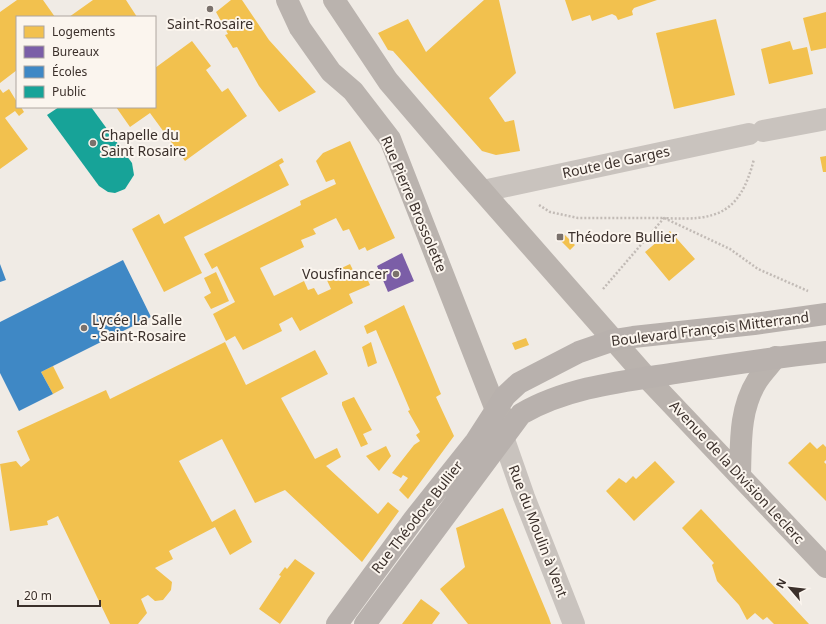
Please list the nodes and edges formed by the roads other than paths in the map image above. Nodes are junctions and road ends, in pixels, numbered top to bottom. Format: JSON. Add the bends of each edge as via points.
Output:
{"nodes":[{"id":1,"x":287,"y":0,"type":"edge"},
{"id":2,"x":334,"y":0,"type":"edge"},
{"id":3,"x":826,"y":118,"type":"edge"},
{"id":4,"x":483,"y":191,"type":"junction"},
{"id":5,"x":826,"y":314,"type":"edge"},
{"id":6,"x":614,"y":340,"type":"junction"},
{"id":7,"x":826,"y":352,"type":"edge"},
{"id":8,"x":776,"y":357,"type":"junction"},
{"id":9,"x":647,"y":378,"type":"junction"},
{"id":10,"x":504,"y":424,"type":"junction"},
{"id":11,"x":740,"y":475,"type":"junction"},
{"id":12,"x":826,"y":567,"type":"edge"},
{"id":13,"x":337,"y":624,"type":"edge"},
{"id":14,"x":366,"y":624,"type":"edge"},
{"id":15,"x":574,"y":624,"type":"edge"}],
"edges":[{"from":1,"to":10,"type":"main road","name":"Rue Pierre Brossolette","via":[[300,28],[331,72],[353,91],[390,139]]},
{"from":2,"to":4,"type":"main road","via":[[388,81]]},
{"from":3,"to":4,"type":"street","name":"Route de Garges"},
{"from":4,"to":6,"type":"main road"},
{"from":5,"to":6,"type":"main road","name":"Boulevard François Mitterrand"},
{"from":6,"to":9,"type":"main road","name":"Avenue de la Division Leclerc"},
{"from":6,"to":10,"type":"main road","name":"Boulevard François Mitterrand","via":[[579,352],[519,383],[505,396]]},
{"from":7,"to":8,"type":"main road"},
{"from":8,"to":9,"type":"main road"},
{"from":8,"to":11,"type":"main road","via":[[757,381],[742,418]]},
{"from":9,"to":10,"type":"main road","via":[[566,395],[533,407]]},
{"from":9,"to":11,"type":"main road","name":"Avenue de la Division Leclerc"},
{"from":10,"to":13,"type":"main road","name":"Rue Théodore Bullier","via":[[476,441],[414,519]]},
{"from":10,"to":14,"type":"main road","name":"Rue Théodore Bullier"},
{"from":10,"to":15,"type":"street","name":"Rue du Moulin à Vent","via":[[524,497]]},
{"from":11,"to":12,"type":"main road","name":"Avenue de la Division Leclerc"}]}
